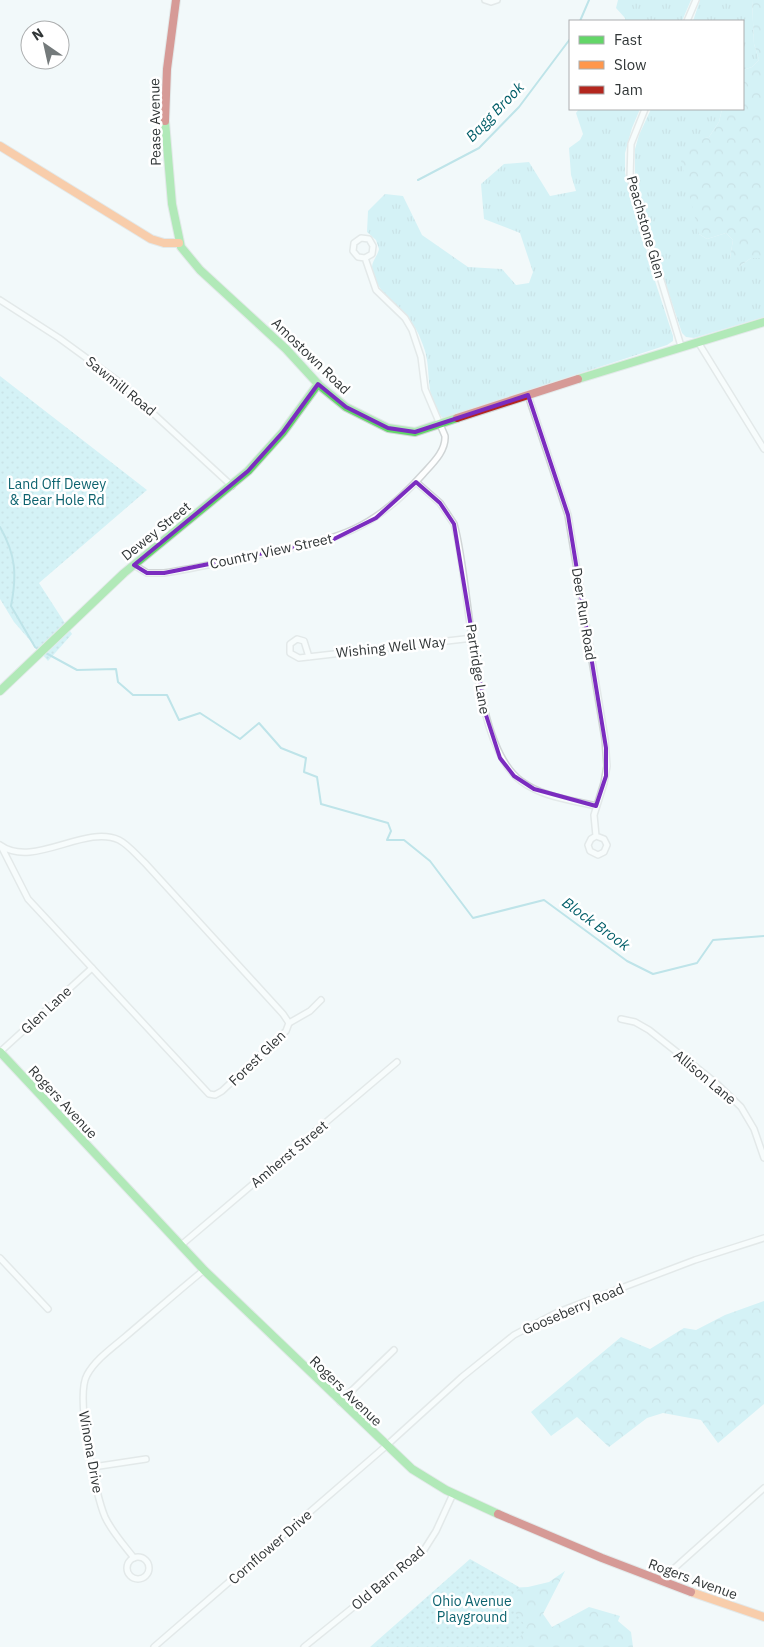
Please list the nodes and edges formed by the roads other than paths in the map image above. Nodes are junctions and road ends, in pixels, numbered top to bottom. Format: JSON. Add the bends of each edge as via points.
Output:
{"nodes":[{"id":1,"x":176,"y":0,"type":"edge"},
{"id":2,"x":485,"y":0,"type":"edge"},
{"id":3,"x":497,"y":0,"type":"edge"},
{"id":4,"x":696,"y":0,"type":"edge"},
{"id":5,"x":687,"y":20,"type":"edge"},
{"id":6,"x":645,"y":110,"type":"edge"},
{"id":7,"x":0,"y":146,"type":"edge"},
{"id":8,"x":180,"y":243,"type":"junction"},
{"id":9,"x":365,"y":258,"type":"junction"},
{"id":10,"x":0,"y":300,"type":"edge"},
{"id":11,"x":764,"y":322,"type":"edge"},
{"id":12,"x":698,"y":342,"type":"junction"},
{"id":13,"x":681,"y":346,"type":"junction"},
{"id":14,"x":318,"y":384,"type":"junction"},
{"id":15,"x":528,"y":395,"type":"junction"},
{"id":16,"x":440,"y":425,"type":"junction"},
{"id":17,"x":764,"y":449,"type":"edge"},
{"id":18,"x":416,"y":482,"type":"junction"},
{"id":19,"x":232,"y":486,"type":"junction"},
{"id":20,"x":134,"y":565,"type":"junction"},
{"id":21,"x":473,"y":638,"type":"junction"},
{"id":22,"x":309,"y":657,"type":"junction"},
{"id":23,"x":0,"y":690,"type":"edge"},
{"id":24,"x":596,"y":806,"type":"junction"},
{"id":25,"x":596,"y":836,"type":"dead end"},
{"id":26,"x":1,"y":845,"type":"edge"},
{"id":27,"x":92,"y":968,"type":"junction"},
{"id":28,"x":322,"y":1000,"type":"dead end"},
{"id":29,"x":621,"y":1019,"type":"dead end"},
{"id":30,"x":288,"y":1023,"type":"junction"},
{"id":31,"x":0,"y":1052,"type":"edge"},
{"id":32,"x":397,"y":1062,"type":"dead end"},
{"id":33,"x":764,"y":1158,"type":"edge"},
{"id":34,"x":764,"y":1238,"type":"edge"},
{"id":35,"x":180,"y":1246,"type":"junction"},
{"id":36,"x":0,"y":1258,"type":"edge"},
{"id":37,"x":204,"y":1270,"type":"junction"},
{"id":38,"x":48,"y":1309,"type":"dead end"},
{"id":39,"x":394,"y":1350,"type":"dead end"},
{"id":40,"x":340,"y":1402,"type":"junction"},
{"id":41,"x":386,"y":1446,"type":"junction"},
{"id":42,"x":146,"y":1459,"type":"dead end"},
{"id":43,"x":93,"y":1467,"type":"junction"},
{"id":44,"x":764,"y":1488,"type":"edge"},
{"id":45,"x":453,"y":1494,"type":"junction"},
{"id":46,"x":134,"y":1558,"type":"junction"},
{"id":47,"x":660,"y":1581,"type":"junction"},
{"id":48,"x":764,"y":1617,"type":"edge"},
{"id":49,"x":154,"y":1647,"type":"edge"},
{"id":50,"x":304,"y":1647,"type":"edge"}],
"edges":[{"from":1,"to":8,"type":"main road","name":"Pease Avenue","via":[[165,105],[170,188]]},
{"from":2,"to":3,"type":"street"},
{"from":4,"to":5,"type":"street"},
{"from":6,"to":13,"type":"street","name":"Peachstone Glen","via":[[630,144],[630,178]]},
{"from":7,"to":8,"type":"main road","via":[[151,239],[164,244]]},
{"from":8,"to":14,"type":"main road","name":"Amostown Road","via":[[200,270],[286,349]]},
{"from":9,"to":9,"type":"street","via":[[372,254],[373,246],[369,239],[361,238],[355,242],[353,251],[358,257]]},
{"from":9,"to":16,"type":"street","name":"Country View Street","via":[[376,290],[405,318],[412,330],[422,360],[425,389]]},
{"from":10,"to":19,"type":"street","name":"Sawmill Road","via":[[118,381]]},
{"from":11,"to":12,"type":"main road","name":"Amostown Road"},
{"from":12,"to":13,"type":"main road","name":"Amostown Road"},
{"from":12,"to":17,"type":"street"},
{"from":13,"to":15,"type":"main road","name":"Amostown Road"},
{"from":14,"to":16,"type":"main road","name":"Amostown Road","via":[[346,407],[388,428],[415,432]]},
{"from":14,"to":19,"type":"main road","name":"Dewey Street","via":[[275,441]]},
{"from":15,"to":16,"type":"main road","name":"Amostown Road"},
{"from":15,"to":24,"type":"street","name":"Deer Run Road","via":[[568,514],[606,748],[606,776]]},
{"from":16,"to":18,"type":"street","name":"Country View Street","via":[[445,436],[444,447]]},
{"from":18,"to":20,"type":"street","name":"Country View Street","via":[[382,514],[334,539],[164,573],[147,573]]},
{"from":18,"to":21,"type":"street","name":"Partridge Lane","via":[[440,503],[454,524]]},
{"from":19,"to":20,"type":"main road","name":"Dewey Street"},
{"from":20,"to":23,"type":"main road","name":"Dewey Street"},
{"from":21,"to":22,"type":"street","name":"Wishing Well Way"},
{"from":21,"to":24,"type":"street","name":"Partridge Lane","via":[[488,725],[504,764],[520,781],[534,789]]},
{"from":22,"to":22,"type":"street","name":"Wishing Well Way","via":[[304,641],[297,639],[290,644],[289,652],[293,656]]},
{"from":24,"to":25,"type":"street","name":"Deer Run Road"},
{"from":26,"to":27,"type":"street","name":"Forest Glen","via":[[28,898]]},
{"from":26,"to":30,"type":"street","name":"Forest Glen","via":[[30,851],[94,838],[113,838],[122,842],[145,863]]},
{"from":27,"to":30,"type":"street","name":"Forest Glen","via":[[212,1095],[219,1094],[283,1035]]},
{"from":27,"to":31,"type":"street","name":"Glen Lane"},
{"from":28,"to":30,"type":"street"},
{"from":29,"to":33,"type":"street","name":"Allison Lane","via":[[635,1022],[648,1030],[729,1094],[750,1121]]},
{"from":31,"to":35,"type":"main road","name":"Rogers Avenue"},
{"from":32,"to":35,"type":"street","name":"Amherst Street"},
{"from":34,"to":41,"type":"street","name":"Gooseberry Road","via":[[695,1260],[527,1327],[484,1358]]},
{"from":35,"to":37,"type":"main road","name":"Rogers Avenue"},
{"from":36,"to":38,"type":"street"},
{"from":37,"to":40,"type":"main road","name":"Rogers Avenue"},
{"from":37,"to":43,"type":"street","name":"Winona Drive","via":[[104,1355],[86,1376],[84,1422]]},
{"from":39,"to":40,"type":"street"},
{"from":40,"to":41,"type":"main road","name":"Rogers Avenue"},
{"from":41,"to":45,"type":"main road","name":"Rogers Avenue","via":[[417,1473]]},
{"from":41,"to":49,"type":"street","name":"Cornflower Drive"},
{"from":42,"to":43,"type":"street"},
{"from":43,"to":46,"type":"street","name":"Winona Drive","via":[[105,1516]]},
{"from":44,"to":47,"type":"street"},
{"from":45,"to":47,"type":"main road","name":"Rogers Avenue"},
{"from":45,"to":50,"type":"street","name":"Old Barn Road","via":[[424,1550]]},
{"from":46,"to":46,"type":"street","name":"Winona Drive","via":[[141,1557],[148,1562],[150,1569],[143,1578],[133,1578],[128,1573],[128,1562]]},
{"from":47,"to":48,"type":"main road","name":"Rogers Avenue"}]}
